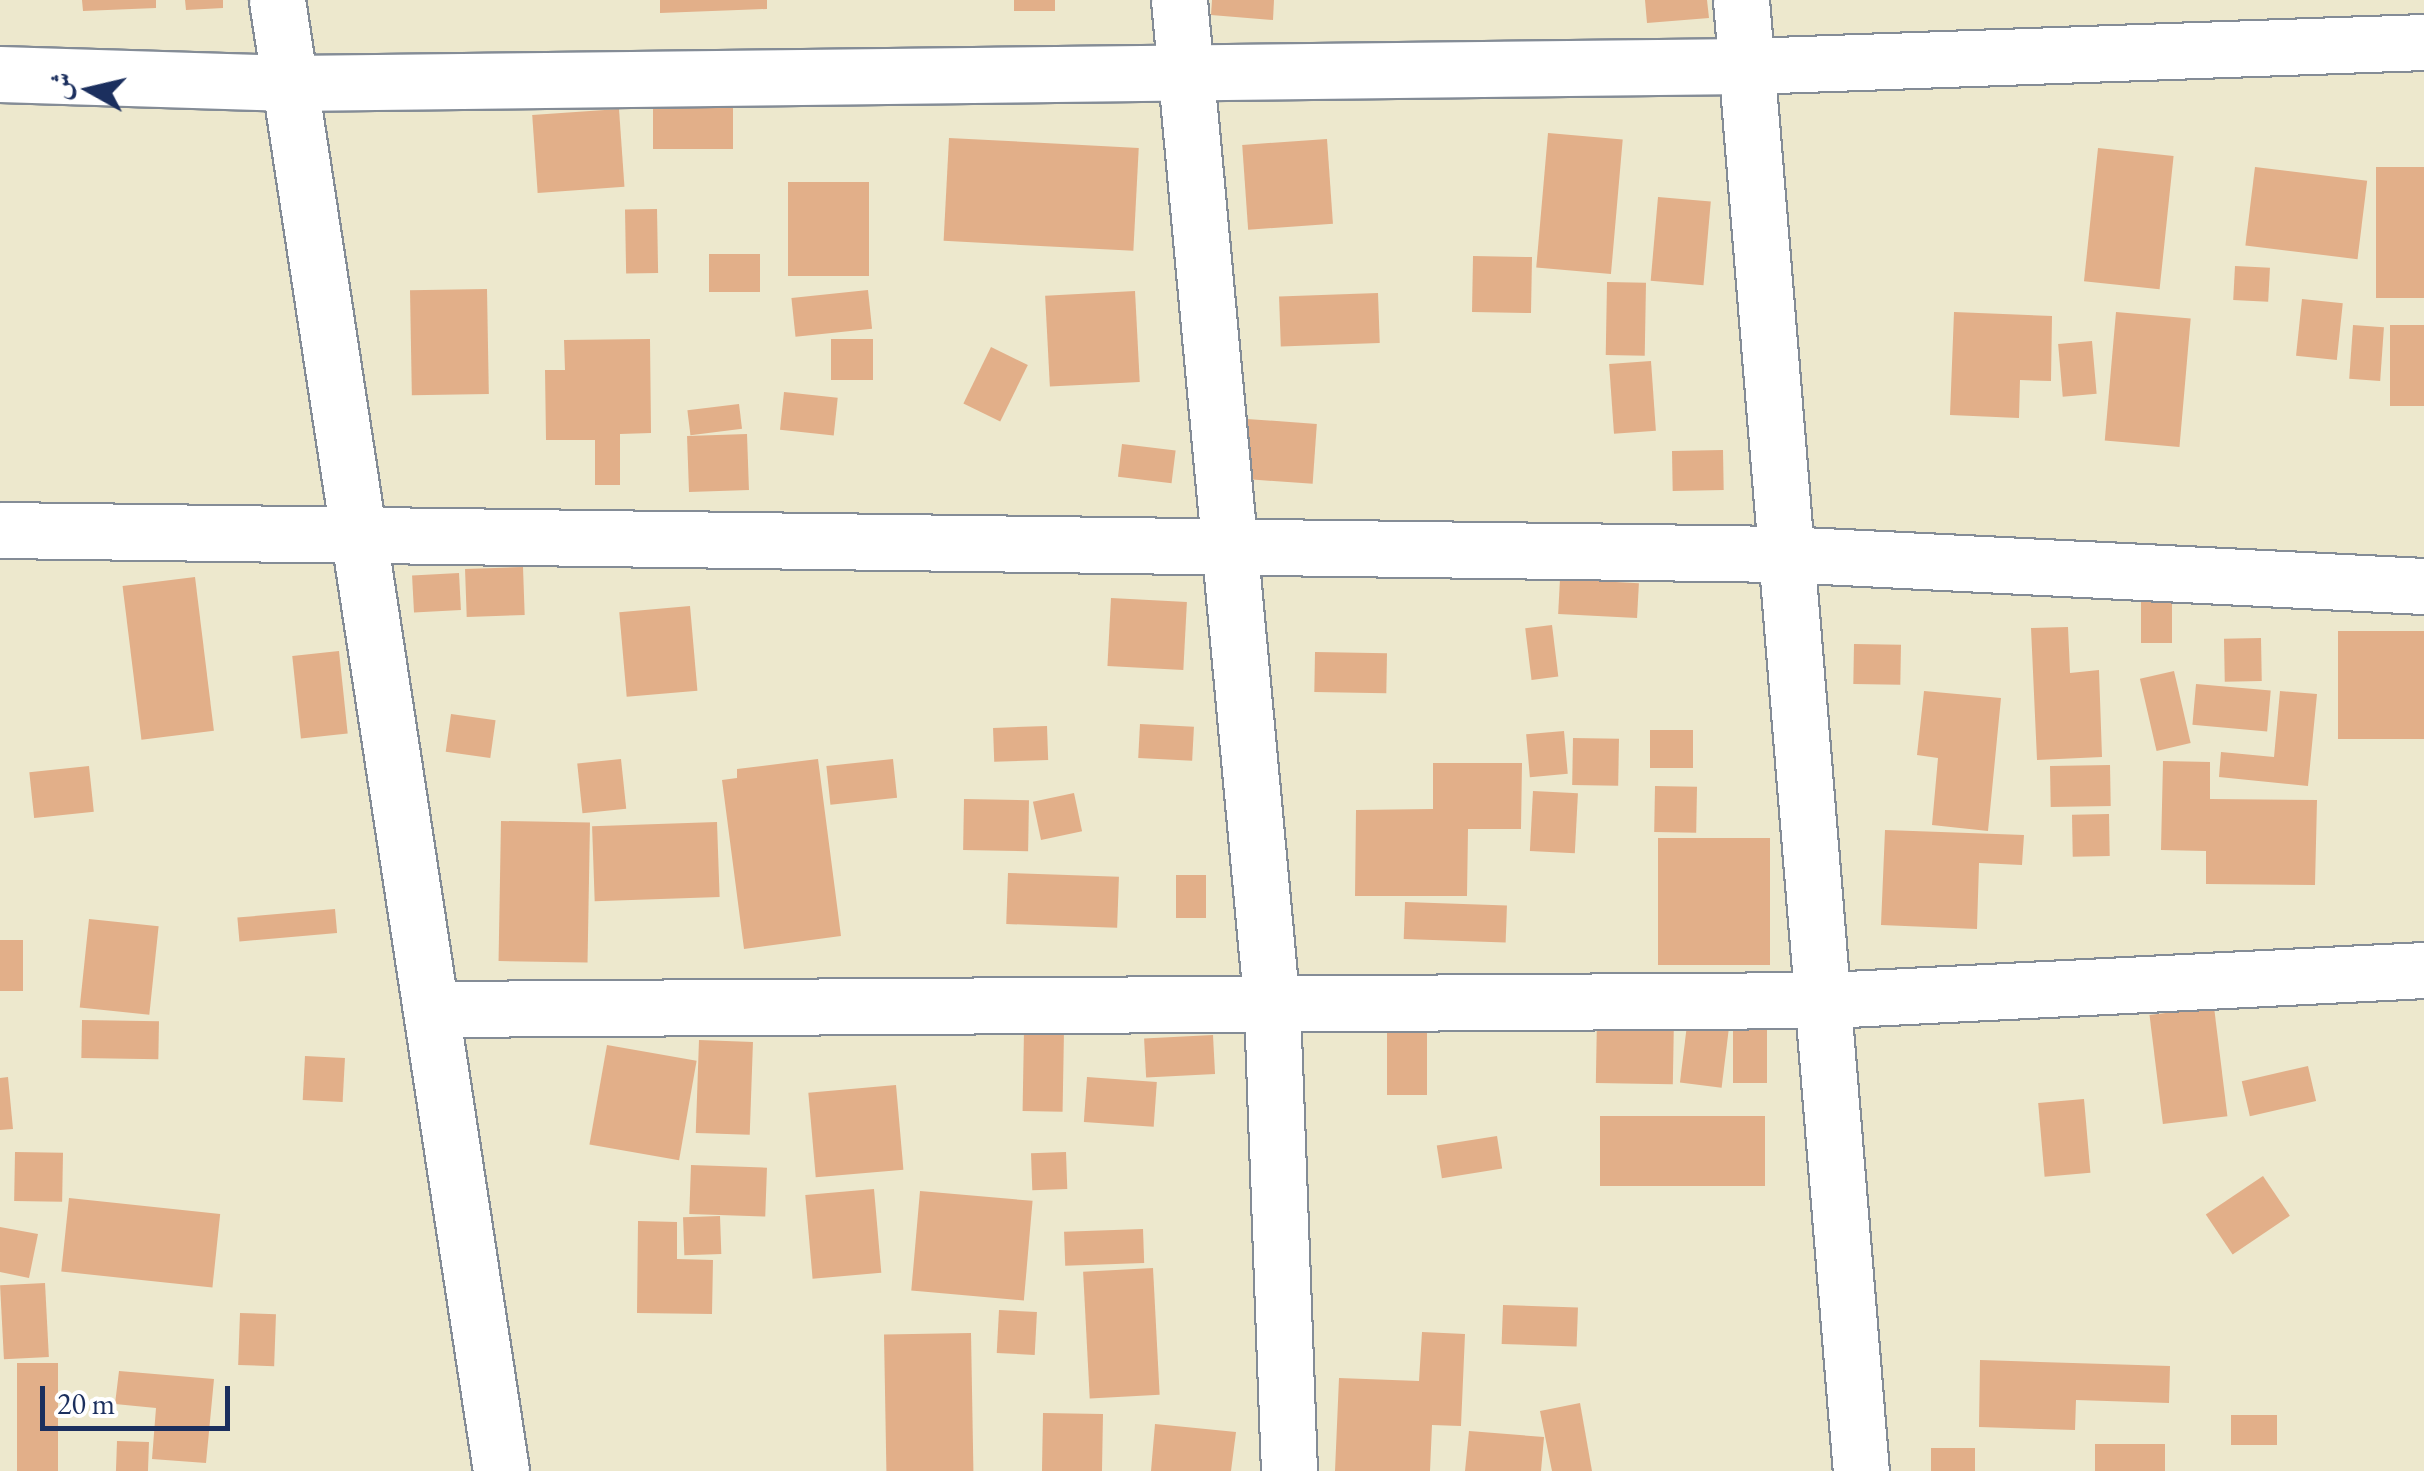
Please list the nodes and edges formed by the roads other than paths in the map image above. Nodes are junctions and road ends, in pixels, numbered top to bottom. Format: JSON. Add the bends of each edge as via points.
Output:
{"nodes":[{"id":1,"x":277,"y":0,"type":"edge"},
{"id":2,"x":1179,"y":0,"type":"edge"},
{"id":3,"x":1741,"y":0,"type":"edge"},
{"id":4,"x":2424,"y":42,"type":"edge"},
{"id":5,"x":1748,"y":66,"type":"junction"},
{"id":6,"x":1186,"y":72,"type":"junction"},
{"id":7,"x":0,"y":74,"type":"edge"},
{"id":8,"x":290,"y":82,"type":"junction"},
{"id":9,"x":0,"y":530,"type":"edge"},
{"id":10,"x":354,"y":536,"type":"junction"},
{"id":11,"x":1232,"y":547,"type":"junction"},
{"id":12,"x":1784,"y":554,"type":"junction"},
{"id":13,"x":2424,"y":586,"type":"edge"},
{"id":14,"x":2424,"y":970,"type":"edge"},
{"id":15,"x":1828,"y":1000,"type":"junction"},
{"id":16,"x":432,"y":1008,"type":"junction"},
{"id":17,"x":1272,"y":1008,"type":"junction"},
{"id":18,"x":501,"y":1471,"type":"edge"},
{"id":19,"x":1288,"y":1471,"type":"edge"},
{"id":20,"x":1862,"y":1471,"type":"edge"}],
"edges":[{"from":1,"to":8,"type":"street"},
{"from":2,"to":6,"type":"street"},
{"from":3,"to":5,"type":"street"},
{"from":4,"to":5,"type":"street"},
{"from":5,"to":6,"type":"street"},
{"from":5,"to":12,"type":"street"},
{"from":6,"to":8,"type":"street"},
{"from":6,"to":11,"type":"street"},
{"from":7,"to":8,"type":"street"},
{"from":8,"to":10,"type":"street"},
{"from":9,"to":10,"type":"street"},
{"from":10,"to":11,"type":"street"},
{"from":10,"to":16,"type":"street"},
{"from":11,"to":12,"type":"street"},
{"from":11,"to":17,"type":"street"},
{"from":12,"to":13,"type":"street"},
{"from":12,"to":15,"type":"street"},
{"from":14,"to":15,"type":"street"},
{"from":15,"to":17,"type":"street"},
{"from":15,"to":20,"type":"street"},
{"from":16,"to":17,"type":"street"},
{"from":16,"to":18,"type":"street"},
{"from":17,"to":19,"type":"street"}]}
